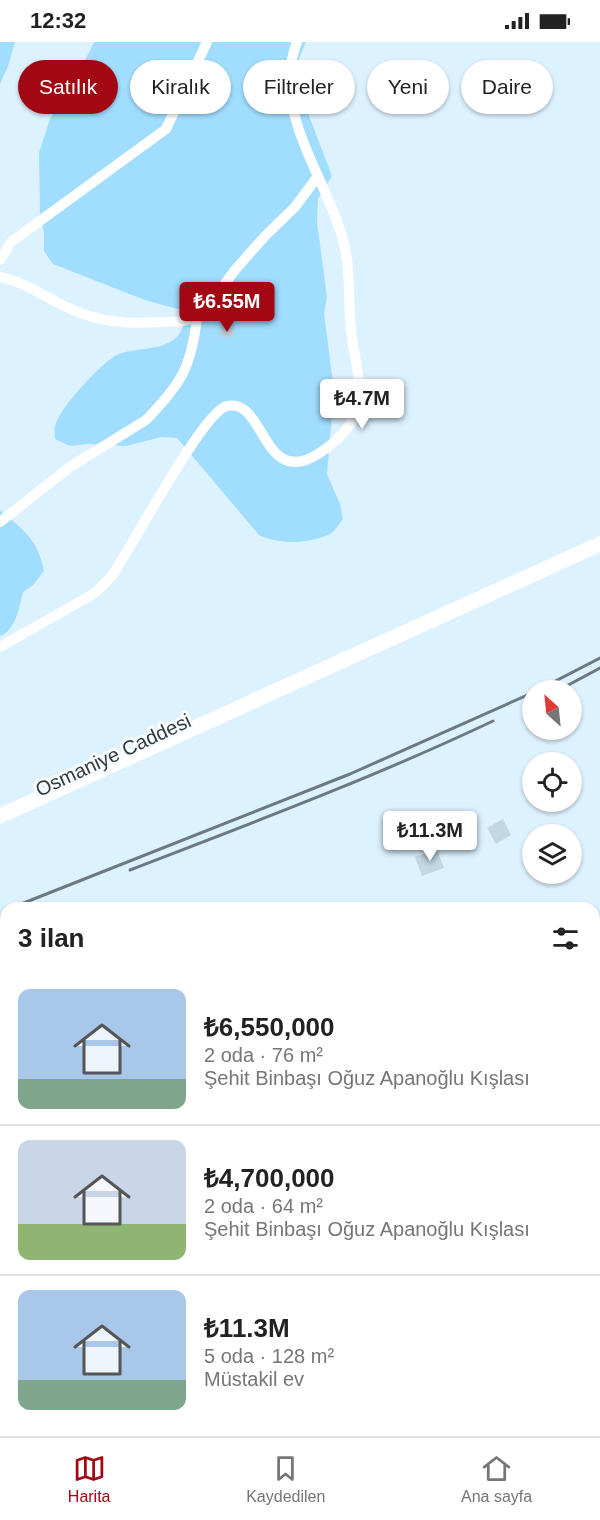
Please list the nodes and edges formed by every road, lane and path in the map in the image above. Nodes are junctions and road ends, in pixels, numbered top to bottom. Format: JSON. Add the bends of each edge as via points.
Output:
{"nodes":[{"id":1,"x":207,"y":42,"type":"edge"},
{"id":2,"x":297,"y":42,"type":"edge"},
{"id":3,"x":318,"y":176,"type":"junction"},
{"id":4,"x":0,"y":260,"type":"edge"},
{"id":5,"x":0,"y":277,"type":"edge"},
{"id":6,"x":197,"y":318,"type":"junction"},
{"id":7,"x":0,"y":522,"type":"edge"},
{"id":8,"x":600,"y":536,"type":"edge"},
{"id":9,"x":600,"y":544,"type":"edge"},
{"id":10,"x":0,"y":647,"type":"edge"},
{"id":11,"x":0,"y":808,"type":"edge"},
{"id":12,"x":0,"y":816,"type":"edge"}],
"edges":[{"from":1,"to":4,"type":"street","via":[[166,129],[11,242]]},
{"from":2,"to":3,"type":"street","via":[[290,67],[291,97]]},
{"from":3,"to":6,"type":"street"},
{"from":3,"to":10,"type":"street","via":[[348,258],[351,332],[359,387],[353,419],[327,449],[312,458],[288,461],[276,455],[248,413],[236,406],[219,410],[196,438],[111,577],[95,593]]},
{"from":5,"to":6,"type":"street","via":[[72,310],[107,321],[123,324]]},
{"from":6,"to":7,"type":"street","via":[[190,360],[171,393],[146,420],[54,478]]},
{"from":8,"to":11,"type":"highway","name":"Osmaniye Caddesi"},
{"from":9,"to":12,"type":"highway"}]}
